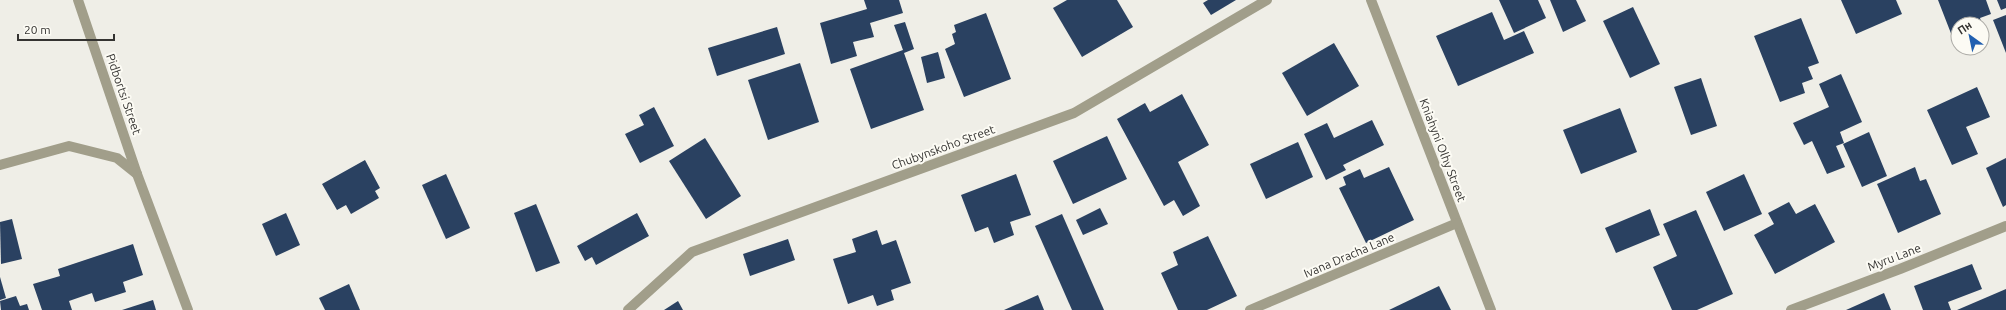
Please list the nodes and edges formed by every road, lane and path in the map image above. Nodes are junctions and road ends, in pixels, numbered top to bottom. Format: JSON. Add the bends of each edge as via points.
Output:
{"nodes":[{"id":1,"x":78,"y":0,"type":"edge"},
{"id":2,"x":1267,"y":0,"type":"edge"},
{"id":3,"x":1371,"y":0,"type":"edge"},
{"id":4,"x":0,"y":165,"type":"edge"},
{"id":5,"x":138,"y":174,"type":"junction"},
{"id":6,"x":1458,"y":223,"type":"junction"},
{"id":7,"x":2006,"y":226,"type":"edge"},
{"id":8,"x":188,"y":310,"type":"edge"},
{"id":9,"x":628,"y":310,"type":"edge"},
{"id":10,"x":1250,"y":310,"type":"edge"},
{"id":11,"x":1491,"y":310,"type":"edge"},
{"id":12,"x":1791,"y":310,"type":"edge"}],
"edges":[{"from":1,"to":5,"type":"street","name":"Pidbortsi Street"},
{"from":2,"to":9,"type":"street","name":"Chubynskoho Street","via":[[1074,113],[692,252]]},
{"from":3,"to":6,"type":"street","name":"Kniahyni Olhy Street"},
{"from":4,"to":5,"type":"street","via":[[69,146],[117,158]]},
{"from":5,"to":8,"type":"street","name":"Pidbortsi Street"},
{"from":6,"to":10,"type":"street","name":"Ivana Dracha Lane"},
{"from":6,"to":11,"type":"street","name":"Kniahyni Olhy Street"},
{"from":7,"to":12,"type":"street","name":"Myru Lane"}]}
